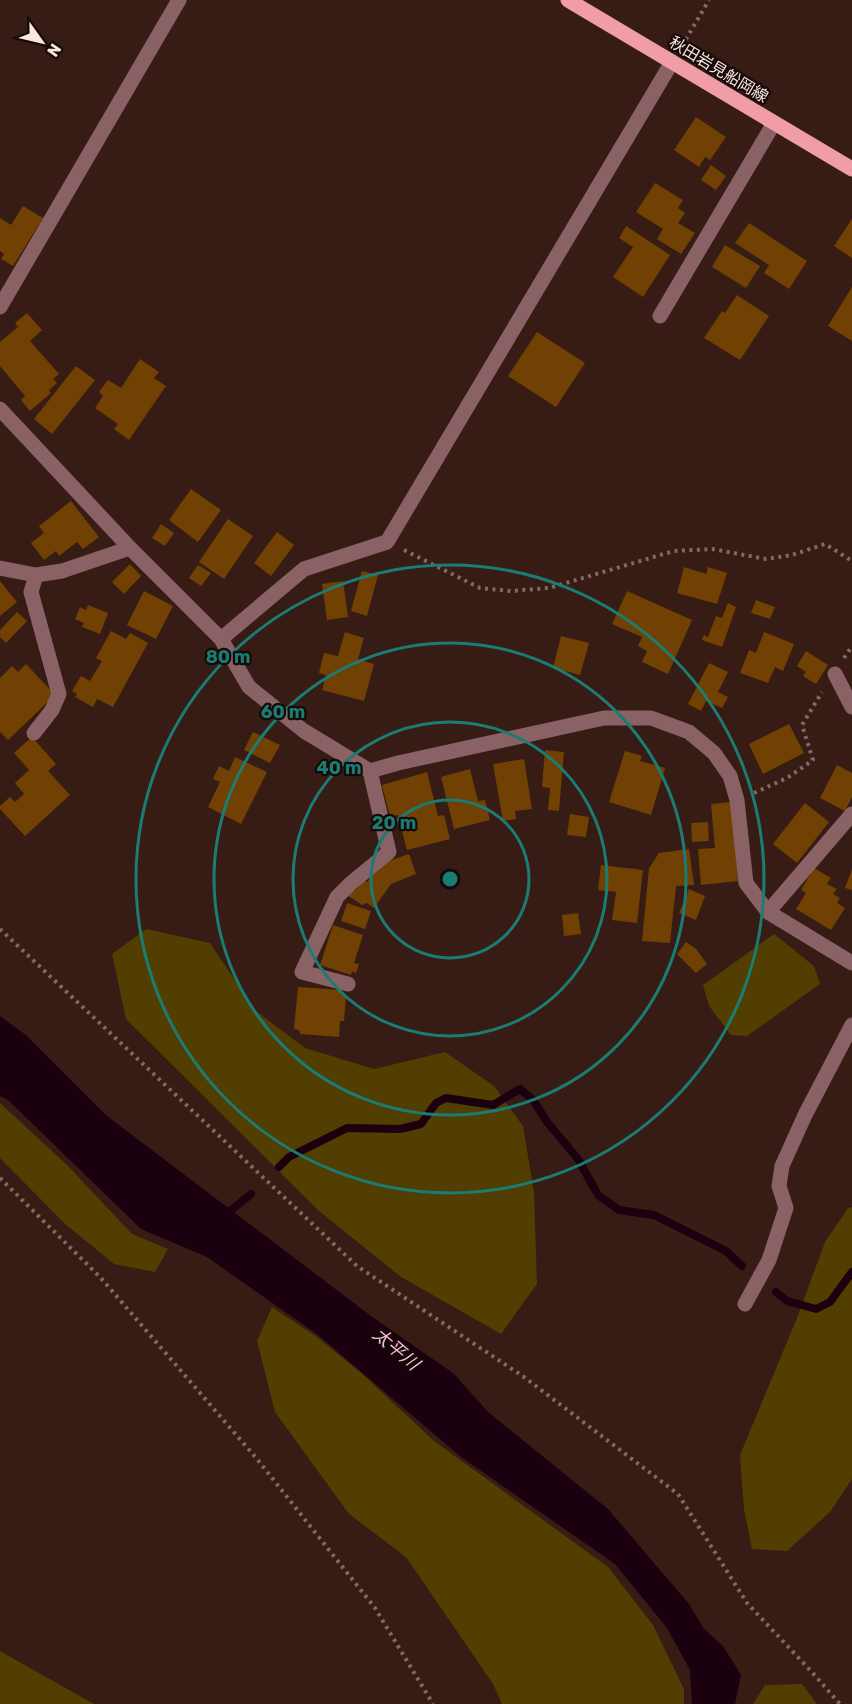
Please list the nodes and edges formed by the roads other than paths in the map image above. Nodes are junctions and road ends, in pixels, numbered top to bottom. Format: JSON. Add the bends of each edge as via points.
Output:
{"nodes":[{"id":1,"x":179,"y":0,"type":"edge"},
{"id":2,"x":568,"y":0,"type":"edge"},
{"id":3,"x":672,"y":62,"type":"junction"},
{"id":4,"x":774,"y":123,"type":"junction"},
{"id":5,"x":852,"y":169,"type":"edge"},
{"id":6,"x":0,"y":307,"type":"edge"},
{"id":7,"x":660,"y":316,"type":"dead end"},
{"id":8,"x":0,"y":409,"type":"edge"},
{"id":9,"x":130,"y":548,"type":"junction"},
{"id":10,"x":0,"y":568,"type":"edge"},
{"id":11,"x":36,"y":575,"type":"junction"},
{"id":12,"x":221,"y":639,"type":"junction"},
{"id":13,"x":835,"y":674,"type":"road end"},
{"id":14,"x":852,"y":707,"type":"edge"},
{"id":15,"x":34,"y":733,"type":"dead end"},
{"id":16,"x":370,"y":771,"type":"junction"},
{"id":17,"x":852,"y":814,"type":"edge"},
{"id":18,"x":768,"y":912,"type":"junction"},
{"id":19,"x":852,"y":963,"type":"edge"},
{"id":20,"x":348,"y":984,"type":"dead end"},
{"id":21,"x":852,"y":1025,"type":"edge"},
{"id":22,"x":745,"y":1304,"type":"dead end"}],
"edges":[{"from":1,"to":6,"type":"street"},
{"from":2,"to":3,"type":"main road","name":"秋田岩見船岡線"},
{"from":3,"to":4,"type":"main road","name":"秋田岩見船岡線"},
{"from":3,"to":12,"type":"street","via":[[387,542],[304,569]]},
{"from":4,"to":5,"type":"main road","name":"秋田岩見船岡線"},
{"from":4,"to":7,"type":"street"},
{"from":8,"to":9,"type":"street"},
{"from":9,"to":11,"type":"street","via":[[62,571]]},
{"from":9,"to":12,"type":"street"},
{"from":10,"to":11,"type":"street"},
{"from":11,"to":15,"type":"street","via":[[31,592],[59,694]]},
{"from":12,"to":16,"type":"street","via":[[249,687],[304,731]]},
{"from":13,"to":14,"type":"street"},
{"from":16,"to":18,"type":"street","via":[[604,718],[651,718],[689,732],[714,753],[730,776],[746,883]]},
{"from":16,"to":20,"type":"street","via":[[389,852],[338,897],[302,972]]},
{"from":17,"to":18,"type":"street"},
{"from":18,"to":19,"type":"street"},
{"from":21,"to":22,"type":"street","via":[[782,1166],[779,1185],[786,1208],[770,1260]]}]}
